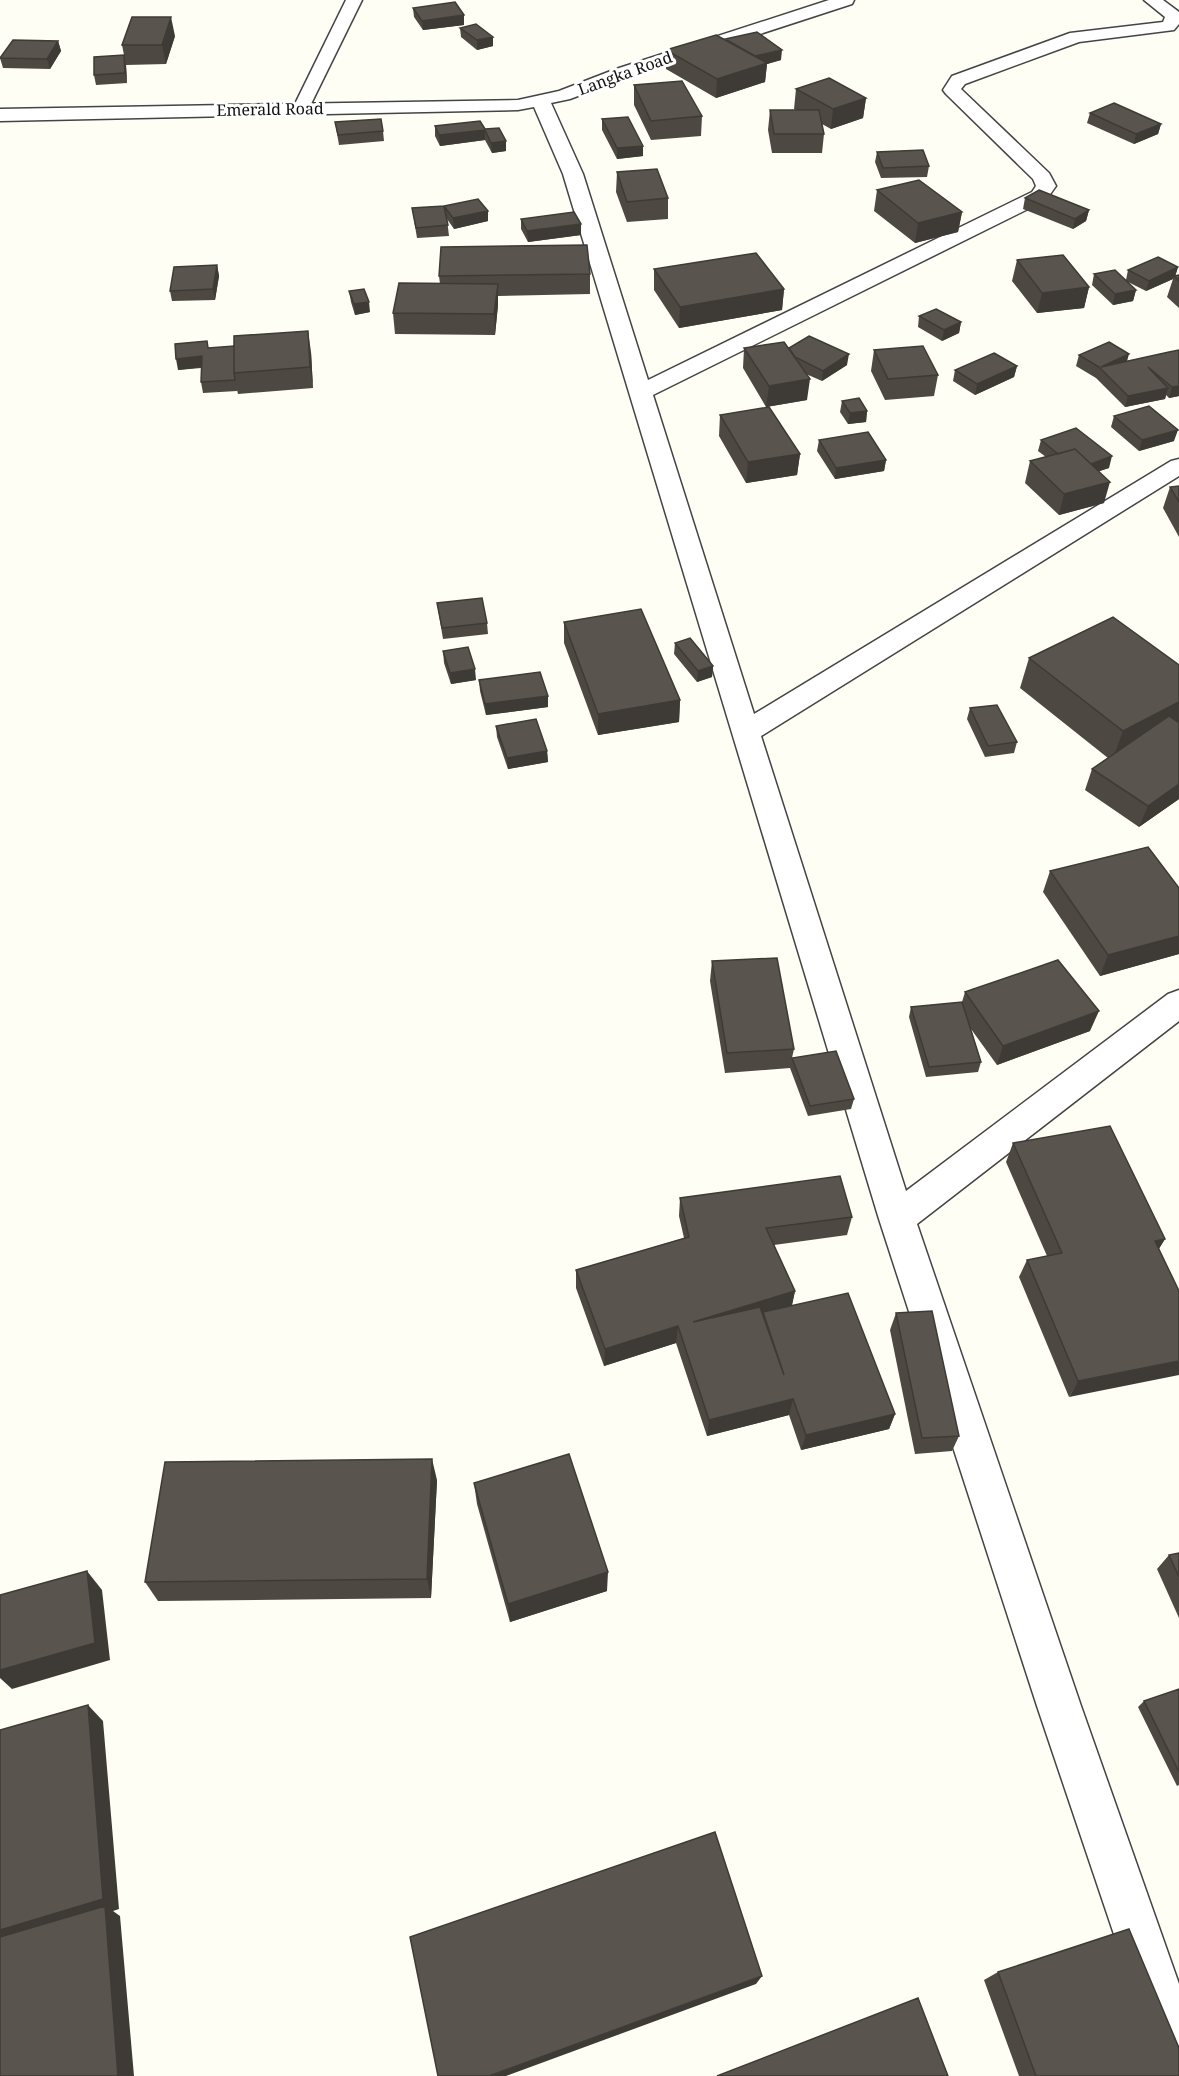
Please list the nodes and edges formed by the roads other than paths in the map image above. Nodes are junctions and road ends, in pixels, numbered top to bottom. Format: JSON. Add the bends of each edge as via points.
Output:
{"nodes":[{"id":1,"x":354,"y":0,"type":"edge"},
{"id":2,"x":846,"y":0,"type":"edge"},
{"id":3,"x":1152,"y":0,"type":"edge"},
{"id":4,"x":541,"y":102,"type":"junction"},
{"id":5,"x":301,"y":108,"type":"junction"},
{"id":6,"x":0,"y":115,"type":"edge"},
{"id":7,"x":640,"y":393,"type":"junction"},
{"id":8,"x":1179,"y":466,"type":"edge"},
{"id":9,"x":745,"y":733,"type":"junction"},
{"id":10,"x":1179,"y":1003,"type":"edge"},
{"id":11,"x":897,"y":1219,"type":"junction"},
{"id":12,"x":1179,"y":2053,"type":"edge"}],
"edges":[{"from":1,"to":5,"type":"lane"},
{"from":2,"to":4,"type":"street","name":"Langka Road"},
{"from":3,"to":7,"type":"street","via":[[1173,15],[1168,26],[1076,37],[958,80],[952,90],[1042,177],[1046,186],[1039,196]]},
{"from":4,"to":5,"type":"street","name":"Emerald Road","via":[[499,107]]},
{"from":4,"to":7,"type":"street","via":[[573,174]]},
{"from":5,"to":6,"type":"street","name":"Emerald Road"},
{"from":7,"to":9,"type":"street"},
{"from":8,"to":9,"type":"street"},
{"from":9,"to":11,"type":"street"},
{"from":10,"to":11,"type":"street"},
{"from":11,"to":12,"type":"street"}]}
